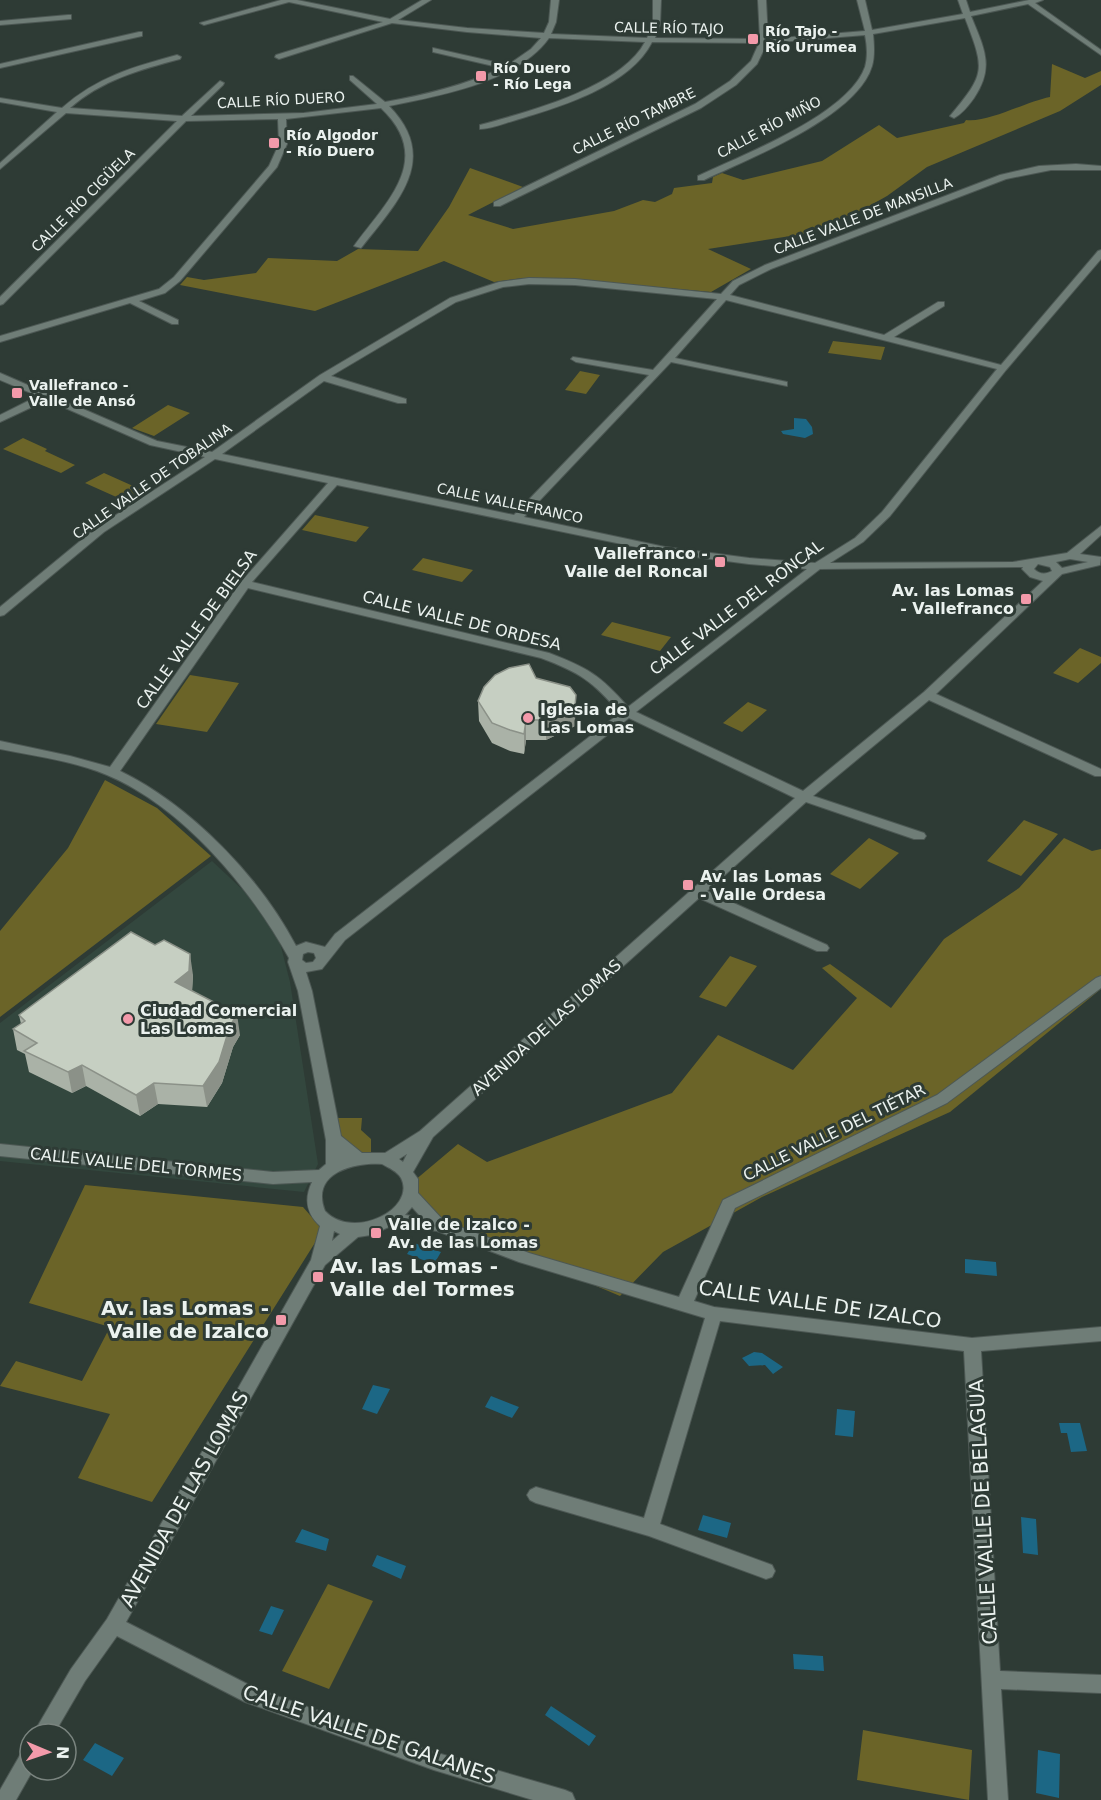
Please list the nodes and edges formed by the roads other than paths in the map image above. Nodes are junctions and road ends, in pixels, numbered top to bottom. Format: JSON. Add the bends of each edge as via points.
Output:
{"nodes":[{"id":1,"x":289,"y":0,"type":"edge"},
{"id":2,"x":428,"y":0,"type":"edge"},
{"id":3,"x":555,"y":0,"type":"edge"},
{"id":4,"x":657,"y":0,"type":"edge"},
{"id":5,"x":762,"y":0,"type":"edge"},
{"id":6,"x":861,"y":0,"type":"edge"},
{"id":7,"x":963,"y":0,"type":"edge"},
{"id":8,"x":1039,"y":0,"type":"edge"},
{"id":9,"x":1029,"y":2,"type":"junction"},
{"id":10,"x":968,"y":15,"type":"junction"},
{"id":11,"x":68,"y":17,"type":"dead end"},
{"id":12,"x":389,"y":22,"type":"junction"},
{"id":13,"x":0,"y":23,"type":"edge"},
{"id":14,"x":204,"y":23,"type":"dead end"},
{"id":15,"x":868,"y":32,"type":"junction"},
{"id":16,"x":139,"y":34,"type":"dead end"},
{"id":17,"x":547,"y":36,"type":"junction"},
{"id":18,"x":650,"y":40,"type":"junction"},
{"id":19,"x":764,"y":41,"type":"junction"},
{"id":20,"x":435,"y":50,"type":"dead end"},
{"id":21,"x":1101,"y":52,"type":"edge"},
{"id":22,"x":177,"y":57,"type":"dead end"},
{"id":23,"x":279,"y":57,"type":"dead end"},
{"id":24,"x":0,"y":66,"type":"edge"},
{"id":25,"x":509,"y":67,"type":"junction"},
{"id":26,"x":353,"y":78,"type":"dead end"},
{"id":27,"x":220,"y":83,"type":"dead end"},
{"id":28,"x":0,"y":100,"type":"edge"},
{"id":29,"x":383,"y":106,"type":"junction"},
{"id":30,"x":65,"y":110,"type":"junction"},
{"id":31,"x":282,"y":116,"type":"junction"},
{"id":32,"x":954,"y":116,"type":"dead end"},
{"id":33,"x":185,"y":117,"type":"junction"},
{"id":34,"x":483,"y":128,"type":"dead end"},
{"id":35,"x":0,"y":167,"type":"edge"},
{"id":36,"x":1101,"y":168,"type":"edge"},
{"id":37,"x":701,"y":178,"type":"dead end"},
{"id":38,"x":497,"y":204,"type":"dead end"},
{"id":39,"x":358,"y":246,"type":"dead end"},
{"id":40,"x":1101,"y":253,"type":"edge"},
{"id":41,"x":725,"y":297,"type":"junction"},
{"id":42,"x":133,"y":301,"type":"junction"},
{"id":43,"x":0,"y":302,"type":"edge"},
{"id":44,"x":941,"y":304,"type":"dead end"},
{"id":45,"x":175,"y":322,"type":"dead end"},
{"id":46,"x":886,"y":338,"type":"junction"},
{"id":47,"x":0,"y":339,"type":"edge"},
{"id":48,"x":576,"y":359,"type":"dead end"},
{"id":49,"x":669,"y":359,"type":"junction"},
{"id":50,"x":1003,"y":368,"type":"junction"},
{"id":51,"x":655,"y":373,"type":"junction"},
{"id":52,"x":0,"y":376,"type":"edge"},
{"id":53,"x":323,"y":377,"type":"junction"},
{"id":54,"x":784,"y":384,"type":"dead end"},
{"id":55,"x":47,"y":396,"type":"junction"},
{"id":56,"x":402,"y":401,"type":"dead end"},
{"id":57,"x":0,"y":419,"type":"edge"},
{"id":58,"x":214,"y":455,"type":"junction"},
{"id":59,"x":334,"y":482,"type":"junction"},
{"id":60,"x":516,"y":519,"type":"junction"},
{"id":61,"x":1101,"y":529,"type":"edge"},
{"id":62,"x":1084,"y":555,"type":"junction"},
{"id":63,"x":1044,"y":561,"type":"junction"},
{"id":64,"x":1101,"y":561,"type":"edge"},
{"id":65,"x":1031,"y":562,"type":"junction"},
{"id":66,"x":818,"y":566,"type":"junction"},
{"id":67,"x":1057,"y":573,"type":"junction"},
{"id":68,"x":1034,"y":575,"type":"junction"},
{"id":69,"x":245,"y":584,"type":"junction"},
{"id":70,"x":1037,"y":592,"type":"junction"},
{"id":71,"x":0,"y":613,"type":"edge"},
{"id":72,"x":928,"y":695,"type":"junction"},
{"id":73,"x":626,"y":712,"type":"junction"},
{"id":74,"x":0,"y":745,"type":"edge"},
{"id":75,"x":113,"y":772,"type":"junction"},
{"id":76,"x":1099,"y":773,"type":"dead end"},
{"id":77,"x":804,"y":797,"type":"junction"},
{"id":78,"x":919,"y":836,"type":"dead end"},
{"id":79,"x":697,"y":892,"type":"junction"},
{"id":80,"x":286,"y":935,"type":"junction"},
{"id":81,"x":822,"y":948,"type":"dead end"},
{"id":82,"x":315,"y":955,"type":"junction"},
{"id":83,"x":296,"y":961,"type":"junction"},
{"id":84,"x":1101,"y":981,"type":"edge"},
{"id":85,"x":305,"y":991,"type":"junction"},
{"id":86,"x":427,"y":1133,"type":"junction"},
{"id":87,"x":333,"y":1138,"type":"junction"},
{"id":88,"x":0,"y":1150,"type":"edge"},
{"id":89,"x":359,"y":1159,"type":"junction"},
{"id":90,"x":386,"y":1160,"type":"junction"},
{"id":91,"x":328,"y":1171,"type":"junction"},
{"id":92,"x":405,"y":1172,"type":"junction"},
{"id":93,"x":273,"y":1178,"type":"junction"},
{"id":94,"x":314,"y":1191,"type":"junction"},
{"id":95,"x":410,"y":1196,"type":"junction"},
{"id":96,"x":391,"y":1220,"type":"junction"},
{"id":97,"x":328,"y":1224,"type":"junction"},
{"id":98,"x":438,"y":1226,"type":"junction"},
{"id":99,"x":354,"y":1231,"type":"junction"},
{"id":100,"x":319,"y":1261,"type":"junction"},
{"id":101,"x":684,"y":1305,"type":"junction"},
{"id":102,"x":714,"y":1314,"type":"junction"},
{"id":103,"x":1101,"y":1334,"type":"edge"},
{"id":104,"x":972,"y":1345,"type":"junction"},
{"id":105,"x":536,"y":1496,"type":"dead end"},
{"id":106,"x":650,"y":1528,"type":"junction"},
{"id":107,"x":766,"y":1571,"type":"dead end"},
{"id":108,"x":114,"y":1625,"type":"junction"},
{"id":109,"x":993,"y":1680,"type":"junction"},
{"id":110,"x":1101,"y":1684,"type":"edge"},
{"id":111,"x":50,"y":1722,"type":"edge"},
{"id":112,"x":18,"y":1778,"type":"edge"},
{"id":113,"x":5,"y":1800,"type":"edge"},
{"id":114,"x":565,"y":1800,"type":"edge"},
{"id":115,"x":998,"y":1800,"type":"edge"}],
"edges":[{"from":1,"to":12,"type":"street","name":"CALLE RÍO TAJO"},
{"from":1,"to":14,"type":"street"},
{"from":2,"to":12,"type":"street"},
{"from":3,"to":17,"type":"street"},
{"from":4,"to":18,"type":"street","via":[[658,20]]},
{"from":5,"to":19,"type":"street"},
{"from":6,"to":15,"type":"street","name":"CALLE RÍO MIÑO"},
{"from":7,"to":10,"type":"street"},
{"from":8,"to":9,"type":"street","name":"CALLE RÍO TAJO"},
{"from":9,"to":10,"type":"street","name":"CALLE RÍO TAJO"},
{"from":9,"to":21,"type":"street"},
{"from":10,"to":15,"type":"street","name":"CALLE RÍO TAJO"},
{"from":10,"to":32,"type":"street","via":[[984,58],[983,76],[978,89]]},
{"from":11,"to":13,"type":"street"},
{"from":12,"to":17,"type":"street","name":"CALLE RÍO TAJO"},
{"from":12,"to":23,"type":"street"},
{"from":15,"to":19,"type":"street","name":"CALLE RÍO TAJO"},
{"from":15,"to":37,"type":"street","name":"CALLE RÍO MIÑO","via":[[867,70],[839,104],[808,125]]},
{"from":16,"to":24,"type":"street"},
{"from":17,"to":18,"type":"street","name":"CALLE RÍO TAJO"},
{"from":17,"to":25,"type":"street","name":"CALLE RÍO DUERO"},
{"from":18,"to":19,"type":"street","name":"CALLE RÍO TAJO"},
{"from":18,"to":34,"type":"street","via":[[630,64],[600,84],[561,103]]},
{"from":19,"to":38,"type":"street","name":"CALLE RÍO TAMBRE","via":[[754,62],[721,92]]},
{"from":20,"to":25,"type":"street"},
{"from":22,"to":30,"type":"street","via":[[100,82]]},
{"from":25,"to":29,"type":"street","name":"CALLE RÍO DUERO","via":[[462,87]]},
{"from":26,"to":29,"type":"street"},
{"from":27,"to":33,"type":"street","name":"CALLE RÍO CIGÜELA"},
{"from":28,"to":30,"type":"street","name":"CALLE RÍO DUERO"},
{"from":29,"to":31,"type":"street","name":"CALLE RÍO DUERO"},
{"from":29,"to":39,"type":"street","via":[[405,132],[412,158],[405,183]]},
{"from":30,"to":33,"type":"street","name":"CALLE RÍO DUERO"},
{"from":30,"to":35,"type":"street"},
{"from":31,"to":33,"type":"street","name":"CALLE RÍO DUERO"},
{"from":31,"to":42,"type":"street","via":[[283,144],[273,167],[177,279],[162,291]]},
{"from":33,"to":43,"type":"street","name":"CALLE RÍO CIGÜELA"},
{"from":36,"to":41,"type":"street","name":"CALLE VALLE DE MANSILLA","via":[[1065,165],[1003,177],[754,273],[736,283]]},
{"from":40,"to":50,"type":"street","name":"CALLE VALLE DEL RONCAL"},
{"from":41,"to":46,"type":"street","name":"CALLE VALLE DE TOBALINA"},
{"from":41,"to":49,"type":"street","name":"CALLE VALLE DE MANSILLA"},
{"from":41,"to":53,"type":"street","name":"CALLE VALLE DE TOBALINA","via":[[576,282],[502,284],[453,300]]},
{"from":42,"to":45,"type":"street"},
{"from":42,"to":47,"type":"street"},
{"from":44,"to":46,"type":"street"},
{"from":46,"to":50,"type":"street","name":"CALLE VALLE DE TOBALINA"},
{"from":48,"to":51,"type":"street"},
{"from":49,"to":51,"type":"street","name":"CALLE VALLE DE MANSILLA"},
{"from":49,"to":54,"type":"street"},
{"from":50,"to":66,"type":"street","name":"CALLE VALLE DEL RONCAL","via":[[886,514],[859,540]]},
{"from":51,"to":60,"type":"street","name":"CALLE VALLE DE MANSILLA"},
{"from":52,"to":55,"type":"street","name":"CALLE VALLEFRANCO"},
{"from":53,"to":56,"type":"street"},
{"from":53,"to":58,"type":"street","name":"CALLE VALLE DE TOBALINA"},
{"from":55,"to":57,"type":"street"},
{"from":55,"to":58,"type":"street","name":"CALLE VALLEFRANCO","via":[[154,442]]},
{"from":58,"to":59,"type":"street","name":"CALLE VALLEFRANCO"},
{"from":58,"to":71,"type":"street","name":"CALLE VALLE DE TOBALINA","via":[[100,530]]},
{"from":59,"to":60,"type":"street","name":"CALLE VALLEFRANCO"},
{"from":59,"to":69,"type":"street","name":"CALLE VALLE DE BIELSA"},
{"from":60,"to":66,"type":"street","name":"CALLE VALLEFRANCO","via":[[665,550]]},
{"from":61,"to":62,"type":"street"},
{"from":62,"to":63,"type":"street"},
{"from":62,"to":64,"type":"street"},
{"from":62,"to":67,"type":"street"},
{"from":63,"to":65,"type":"street","name":"CALLE VALLEFRANCO"},
{"from":63,"to":67,"type":"street","via":[[1054,565]]},
{"from":65,"to":66,"type":"street","name":"CALLE VALLEFRANCO"},
{"from":65,"to":68,"type":"street","via":[[1028,569]]},
{"from":66,"to":73,"type":"street","name":"CALLE VALLE DEL RONCAL"},
{"from":67,"to":68,"type":"street","via":[[1047,577]]},
{"from":67,"to":70,"type":"street","name":"AVENIDA DE LAS LOMAS"},
{"from":68,"to":70,"type":"street"},
{"from":69,"to":73,"type":"street","name":"CALLE VALLE DE ORDESA","via":[[545,655],[579,669]]},
{"from":69,"to":75,"type":"street","name":"CALLE VALLE DE BIELSA"},
{"from":70,"to":72,"type":"street","name":"AVENIDA DE LAS LOMAS"},
{"from":72,"to":76,"type":"street"},
{"from":72,"to":77,"type":"street","name":"AVENIDA DE LAS LOMAS"},
{"from":73,"to":77,"type":"street","name":"CALLE VALLE DE ORDESA"},
{"from":73,"to":82,"type":"street","name":"CALLE VALLE DEL RONCAL"},
{"from":74,"to":75,"type":"street"},
{"from":75,"to":80,"type":"street","via":[[166,804],[251,887]]},
{"from":77,"to":78,"type":"street","name":"CALLE VALLE DE ORDESA"},
{"from":77,"to":79,"type":"street","name":"AVENIDA DE LAS LOMAS"},
{"from":79,"to":81,"type":"street"},
{"from":79,"to":86,"type":"street","name":"AVENIDA DE LAS LOMAS"},
{"from":80,"to":82,"type":"street"},
{"from":80,"to":83,"type":"street"},
{"from":82,"to":83,"type":"street"},
{"from":82,"to":83,"type":"street"},
{"from":82,"to":85,"type":"street"},
{"from":83,"to":85,"type":"street"},
{"from":84,"to":101,"type":"street","name":"CALLE VALLE DEL TIÉTAR","via":[[942,1099],[729,1204]]},
{"from":85,"to":87,"type":"street"},
{"from":86,"to":90,"type":"street"},
{"from":86,"to":92,"type":"street","name":"AVENIDA DE LAS LOMAS"},
{"from":87,"to":89,"type":"street"},
{"from":87,"to":91,"type":"street"},
{"from":88,"to":93,"type":"street","name":"CALLE VALLE DEL TORMES"},
{"from":89,"to":90,"type":"street"},
{"from":89,"to":91,"type":"street"},
{"from":90,"to":92,"type":"street"},
{"from":91,"to":93,"type":"street","name":"CALLE VALLE DEL TORMES"},
{"from":91,"to":94,"type":"street"},
{"from":92,"to":95,"type":"street"},
{"from":93,"to":94,"type":"street","name":"CALLE VALLE DEL TORMES"},
{"from":94,"to":97,"type":"street","via":[[316,1210]]},
{"from":95,"to":96,"type":"street","via":[[403,1210]]},
{"from":95,"to":98,"type":"street","name":"CALLE VALLE DE IZALCO"},
{"from":96,"to":98,"type":"street","name":"CALLE VALLE DE IZALCO"},
{"from":96,"to":99,"type":"street"},
{"from":97,"to":99,"type":"street"},
{"from":97,"to":100,"type":"street","name":"AVENIDA DE LAS LOMAS"},
{"from":98,"to":101,"type":"street","name":"CALLE VALLE DE IZALCO","via":[[525,1258]]},
{"from":99,"to":100,"type":"street","name":"AVENIDA DE LAS LOMAS"},
{"from":100,"to":108,"type":"street","name":"AVENIDA DE LAS LOMAS"},
{"from":101,"to":102,"type":"street","name":"CALLE VALLE DE IZALCO"},
{"from":102,"to":104,"type":"street","name":"CALLE VALLE DE IZALCO"},
{"from":102,"to":106,"type":"street"},
{"from":103,"to":104,"type":"street","name":"CALLE VALLE DE IZALCO"},
{"from":104,"to":109,"type":"street","name":"CALLE VALLE DE BELAGUA"},
{"from":105,"to":106,"type":"street"},
{"from":106,"to":107,"type":"street"},
{"from":108,"to":111,"type":"street","name":"AVENIDA DE LAS LOMAS"},
{"from":108,"to":114,"type":"street","name":"CALLE VALLE DE GALANES","via":[[252,1696],[434,1761]]},
{"from":109,"to":110,"type":"street"},
{"from":109,"to":115,"type":"street","name":"CALLE VALLE DE BELAGUA"},
{"from":112,"to":113,"type":"street"}]}
